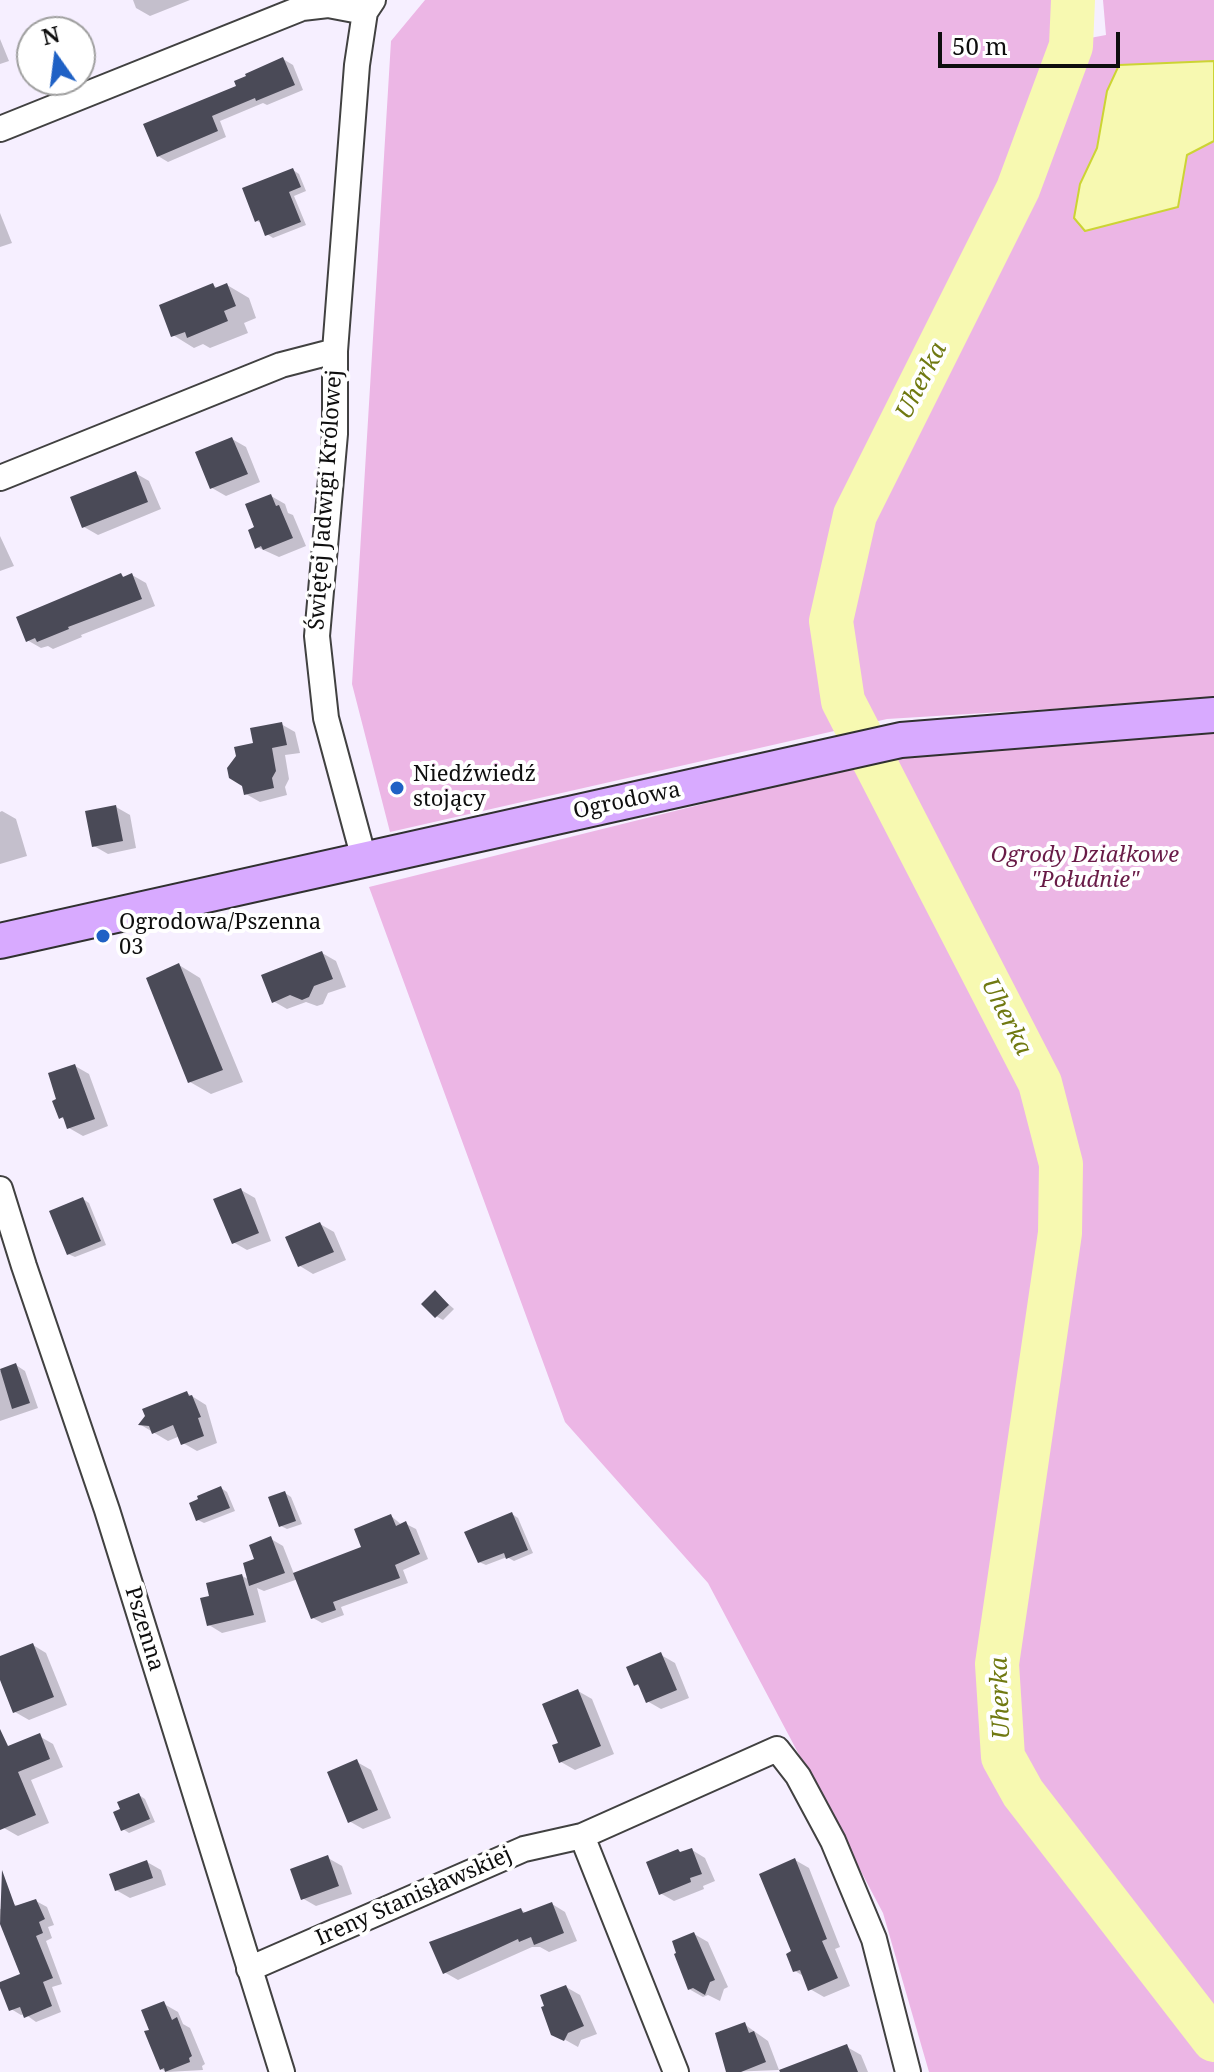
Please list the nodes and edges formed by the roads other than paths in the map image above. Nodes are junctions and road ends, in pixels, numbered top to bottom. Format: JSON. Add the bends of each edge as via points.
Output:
{"nodes":[{"id":1,"x":369,"y":6,"type":"edge"},
{"id":2,"x":0,"y":129,"type":"edge"},
{"id":3,"x":335,"y":351,"type":"junction"},
{"id":4,"x":0,"y":478,"type":"edge"},
{"id":5,"x":1214,"y":715,"type":"edge"},
{"id":6,"x":364,"y":859,"type":"junction"},
{"id":7,"x":0,"y":941,"type":"edge"},
{"id":8,"x":0,"y":1189,"type":"edge"},
{"id":9,"x":582,"y":1836,"type":"junction"},
{"id":10,"x":249,"y":1969,"type":"junction"},
{"id":11,"x":282,"y":2072,"type":"edge"},
{"id":12,"x":676,"y":2072,"type":"edge"},
{"id":13,"x":908,"y":2072,"type":"edge"}],
"edges":[{"from":1,"to":2,"type":"street","via":[[302,8]]},
{"from":1,"to":3,"type":"street","via":[[357,65]]},
{"from":3,"to":4,"type":"street","name":"Świętej Jadwigi Królowej","via":[[281,365]]},
{"from":3,"to":6,"type":"street","name":"Świętej Jadwigi Królowej","via":[[335,434],[317,614],[318,658],[326,718]]},
{"from":5,"to":6,"type":"street","name":"Ogrodowa","via":[[901,740]]},
{"from":6,"to":7,"type":"street","name":"Ogrodowa"},
{"from":8,"to":10,"type":"street","name":"Pszenna","via":[[107,1510]]},
{"from":9,"to":10,"type":"street","name":"Ireny Stanisławskiej","via":[[524,1849]]},
{"from":9,"to":12,"type":"street"},
{"from":9,"to":13,"type":"street","name":"Ireny Stanisławskiej","via":[[777,1749],[833,1841],[874,1939]]},
{"from":10,"to":11,"type":"street","name":"Pszenna"}]}
